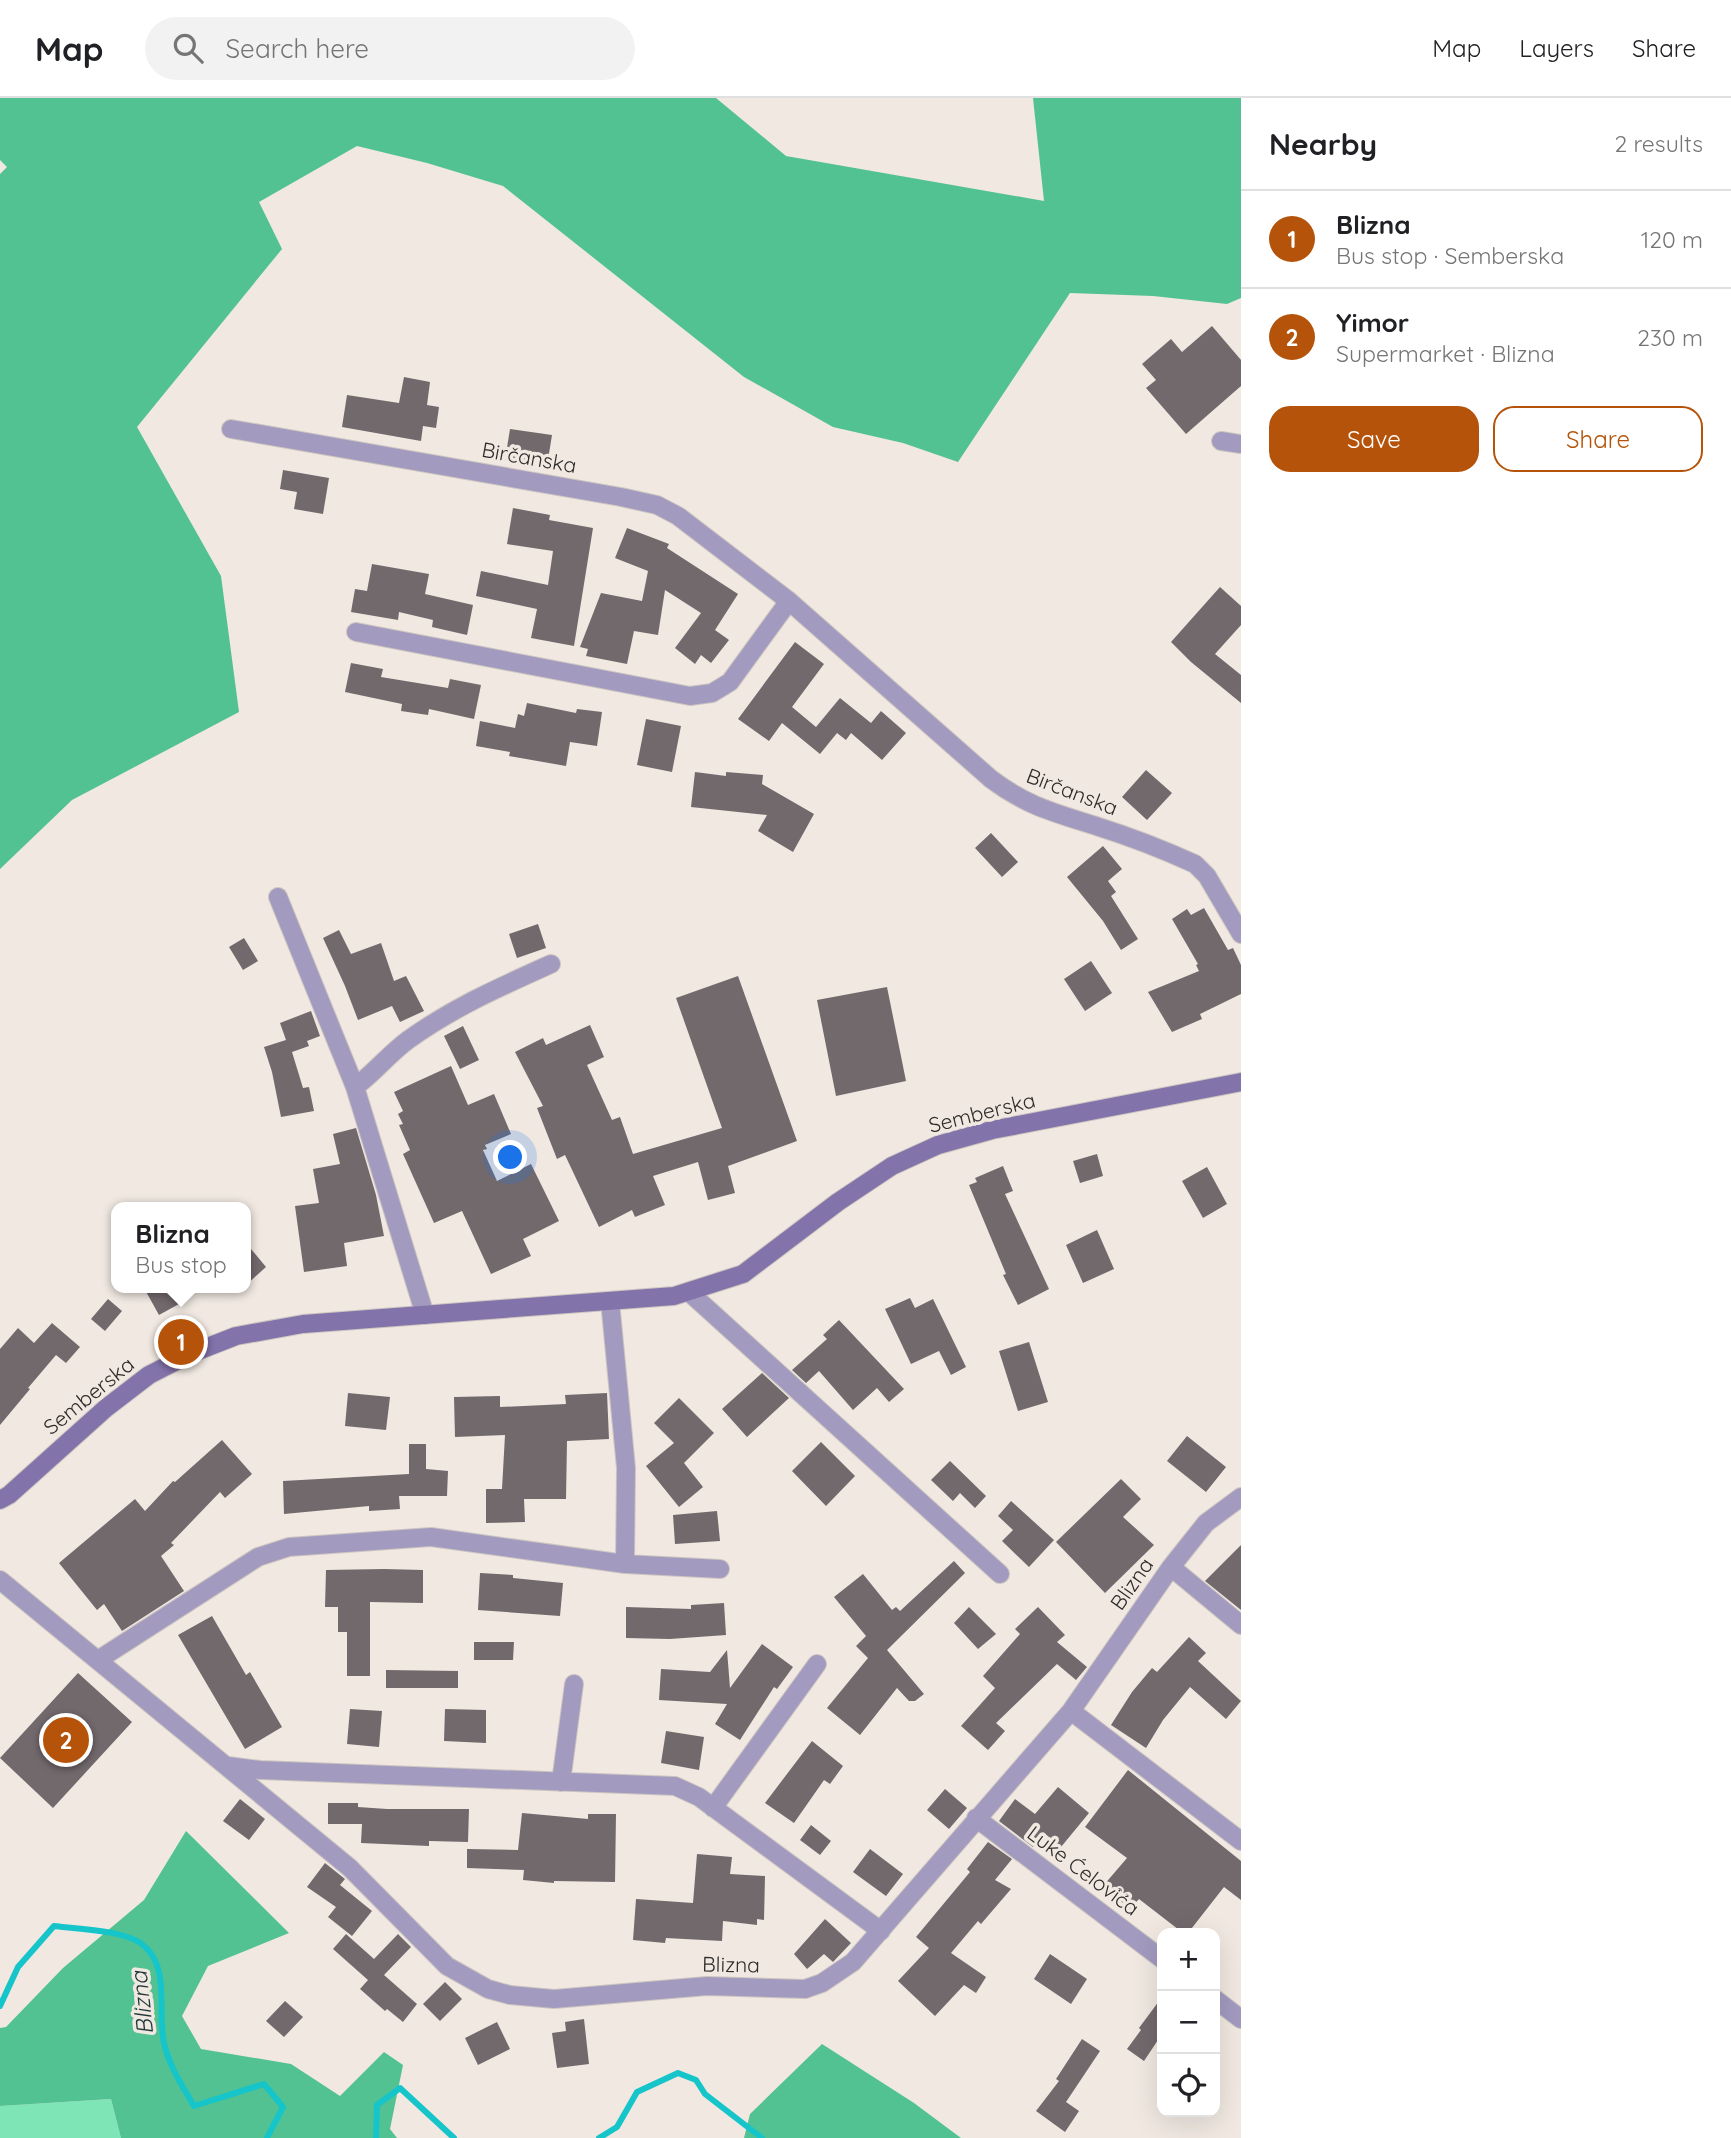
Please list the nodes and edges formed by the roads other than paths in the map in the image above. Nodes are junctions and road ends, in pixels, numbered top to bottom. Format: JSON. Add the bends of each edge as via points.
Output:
{"nodes":[{"id":1,"x":231,"y":429,"type":"dead end"},
{"id":2,"x":1221,"y":441,"type":"dead end"},
{"id":3,"x":1241,"y":444,"type":"edge"},
{"id":4,"x":789,"y":601,"type":"junction"},
{"id":5,"x":356,"y":632,"type":"dead end"},
{"id":6,"x":278,"y":897,"type":"dead end"},
{"id":7,"x":1241,"y":934,"type":"edge"},
{"id":8,"x":551,"y":964,"type":"dead end"},
{"id":9,"x":1241,"y":1082,"type":"edge"},
{"id":10,"x":355,"y":1087,"type":"junction"},
{"id":11,"x":689,"y":1292,"type":"junction"},
{"id":12,"x":610,"y":1301,"type":"junction"},
{"id":13,"x":425,"y":1315,"type":"junction"},
{"id":14,"x":1241,"y":1497,"type":"edge"},
{"id":15,"x":0,"y":1500,"type":"edge"},
{"id":16,"x":625,"y":1564,"type":"junction"},
{"id":17,"x":1171,"y":1567,"type":"junction"},
{"id":18,"x":720,"y":1569,"type":"dead end"},
{"id":19,"x":1000,"y":1574,"type":"dead end"},
{"id":20,"x":0,"y":1580,"type":"edge"},
{"id":21,"x":1241,"y":1625,"type":"edge"},
{"id":22,"x":98,"y":1660,"type":"junction"},
{"id":23,"x":817,"y":1664,"type":"dead end"},
{"id":24,"x":573,"y":1684,"type":"dead end"},
{"id":25,"x":1071,"y":1711,"type":"junction"},
{"id":26,"x":225,"y":1766,"type":"junction"},
{"id":27,"x":561,"y":1782,"type":"junction"},
{"id":28,"x":713,"y":1808,"type":"junction"},
{"id":29,"x":976,"y":1818,"type":"junction"},
{"id":30,"x":1241,"y":1841,"type":"edge"},
{"id":31,"x":881,"y":1931,"type":"junction"},
{"id":32,"x":1157,"y":1955,"type":"edge"},
{"id":33,"x":1220,"y":2003,"type":"edge"},
{"id":34,"x":1241,"y":2019,"type":"edge"}],
"edges":[{"from":1,"to":4,"type":"street","name":"Birčanska","via":[[657,505]]},
{"from":2,"to":3,"type":"street"},
{"from":4,"to":5,"type":"street","via":[[730,682],[712,693],[690,696]]},
{"from":4,"to":7,"type":"street","name":"Birčanska","via":[[1013,796],[1195,864]]},
{"from":6,"to":10,"type":"street"},
{"from":8,"to":10,"type":"street","via":[[472,999],[405,1042]]},
{"from":9,"to":11,"type":"main road","name":"Semberska","via":[[992,1130],[937,1145],[892,1166],[743,1274]]},
{"from":10,"to":13,"type":"street"},
{"from":11,"to":12,"type":"main road","name":"Semberska"},
{"from":11,"to":19,"type":"street"},
{"from":12,"to":13,"type":"main road","name":"Semberska"},
{"from":12,"to":16,"type":"street","via":[[626,1468]]},
{"from":13,"to":15,"type":"main road","name":"Semberska","via":[[303,1324],[236,1336],[190,1354],[149,1376],[106,1408]]},
{"from":14,"to":17,"type":"street","name":"Blizna","via":[[1206,1523]]},
{"from":16,"to":18,"type":"street"},
{"from":16,"to":22,"type":"street","via":[[431,1537],[289,1546],[258,1557]]},
{"from":17,"to":21,"type":"street"},
{"from":17,"to":25,"type":"street","name":"Blizna"},
{"from":20,"to":22,"type":"street","name":"Blizna"},
{"from":22,"to":26,"type":"street","name":"Blizna"},
{"from":23,"to":28,"type":"street"},
{"from":24,"to":27,"type":"street"},
{"from":25,"to":29,"type":"street","name":"Blizna"},
{"from":25,"to":30,"type":"street"},
{"from":26,"to":27,"type":"street"},
{"from":26,"to":31,"type":"street","name":"Blizna","via":[[350,1868],[447,1966],[488,1989],[510,1995],[554,1999],[707,1986],[805,1989],[853,1962]]},
{"from":27,"to":28,"type":"street","via":[[675,1786]]},
{"from":28,"to":31,"type":"street"},
{"from":29,"to":31,"type":"street","name":"Blizna"},
{"from":29,"to":32,"type":"street","name":"Luke Ćelovića"},
{"from":33,"to":34,"type":"street"}]}
